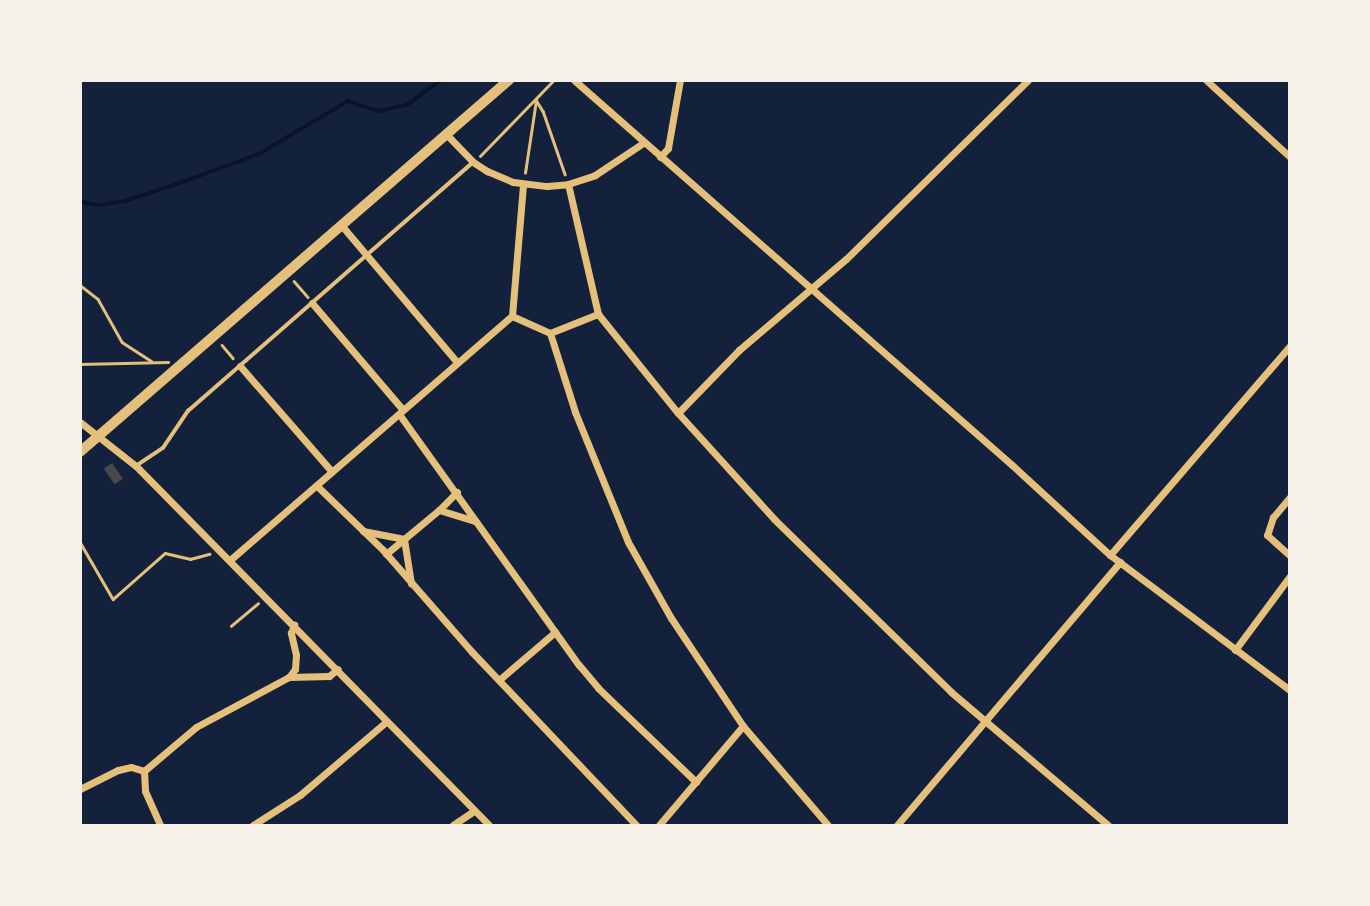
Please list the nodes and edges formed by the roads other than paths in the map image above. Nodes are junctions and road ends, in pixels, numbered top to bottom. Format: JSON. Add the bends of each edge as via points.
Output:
{"nodes":[{"id":1,"x":509,"y":80,"type":"edge"},
{"id":2,"x":574,"y":80,"type":"edge"},
{"id":3,"x":680,"y":80,"type":"edge"},
{"id":4,"x":1028,"y":80,"type":"edge"},
{"id":5,"x":1206,"y":80,"type":"edge"},
{"id":6,"x":448,"y":135,"type":"junction"},
{"id":7,"x":643,"y":142,"type":"junction"},
{"id":8,"x":660,"y":157,"type":"junction"},
{"id":9,"x":1290,"y":157,"type":"edge"},
{"id":10,"x":473,"y":162,"type":"junction"},
{"id":11,"x":523,"y":184,"type":"junction"},
{"id":12,"x":568,"y":184,"type":"junction"},
{"id":13,"x":342,"y":226,"type":"junction"},
{"id":14,"x":367,"y":256,"type":"junction"},
{"id":15,"x":812,"y":289,"type":"junction"},
{"id":16,"x":312,"y":303,"type":"junction"},
{"id":17,"x":598,"y":314,"type":"junction"},
{"id":18,"x":512,"y":316,"type":"junction"},
{"id":19,"x":550,"y":333,"type":"junction"},
{"id":20,"x":1290,"y":346,"type":"edge"},
{"id":21,"x":1281,"y":357,"type":"junction"},
{"id":22,"x":457,"y":362,"type":"junction"},
{"id":23,"x":1290,"y":364,"type":"edge"},
{"id":24,"x":240,"y":366,"type":"junction"},
{"id":25,"x":401,"y":412,"type":"junction"},
{"id":26,"x":678,"y":413,"type":"junction"},
{"id":27,"x":80,"y":422,"type":"edge"},
{"id":28,"x":100,"y":435,"type":"junction"},
{"id":29,"x":80,"y":452,"type":"edge"},
{"id":30,"x":136,"y":466,"type":"junction"},
{"id":31,"x":332,"y":472,"type":"junction"},
{"id":32,"x":317,"y":486,"type":"junction"},
{"id":33,"x":457,"y":492,"type":"junction"},
{"id":34,"x":1290,"y":498,"type":"edge"},
{"id":35,"x":439,"y":510,"type":"junction"},
{"id":36,"x":476,"y":521,"type":"junction"},
{"id":37,"x":363,"y":531,"type":"junction"},
{"id":38,"x":404,"y":538,"type":"junction"},
{"id":39,"x":386,"y":554,"type":"junction"},
{"id":40,"x":1110,"y":555,"type":"junction"},
{"id":41,"x":1290,"y":556,"type":"edge"},
{"id":42,"x":230,"y":560,"type":"junction"},
{"id":43,"x":1120,"y":562,"type":"junction"},
{"id":44,"x":1290,"y":576,"type":"edge"},
{"id":45,"x":412,"y":587,"type":"junction"},
{"id":46,"x":294,"y":625,"type":"junction"},
{"id":47,"x":555,"y":632,"type":"junction"},
{"id":48,"x":1235,"y":650,"type":"junction"},
{"id":49,"x":338,"y":669,"type":"junction"},
{"id":50,"x":289,"y":677,"type":"junction"},
{"id":51,"x":499,"y":680,"type":"junction"},
{"id":52,"x":1290,"y":690,"type":"edge"},
{"id":53,"x":387,"y":721,"type":"junction"},
{"id":54,"x":985,"y":721,"type":"junction"},
{"id":55,"x":743,"y":726,"type":"junction"},
{"id":56,"x":144,"y":771,"type":"junction"},
{"id":57,"x":696,"y":782,"type":"junction"},
{"id":58,"x":80,"y":789,"type":"edge"},
{"id":59,"x":474,"y":811,"type":"junction"},
{"id":60,"x":160,"y":825,"type":"edge"},
{"id":61,"x":253,"y":825,"type":"edge"},
{"id":62,"x":453,"y":825,"type":"edge"},
{"id":63,"x":489,"y":825,"type":"edge"},
{"id":64,"x":636,"y":825,"type":"edge"},
{"id":65,"x":659,"y":825,"type":"edge"},
{"id":66,"x":828,"y":825,"type":"edge"},
{"id":67,"x":897,"y":825,"type":"edge"},
{"id":68,"x":1108,"y":825,"type":"edge"}],
"edges":[{"from":1,"to":6,"type":"main road"},
{"from":2,"to":7,"type":"street"},
{"from":3,"to":8,"type":"street","via":[[668,148]]},
{"from":4,"to":15,"type":"street"},
{"from":5,"to":9,"type":"street"},
{"from":6,"to":10,"type":"street"},
{"from":6,"to":13,"type":"main road"},
{"from":7,"to":8,"type":"street"},
{"from":7,"to":12,"type":"street","via":[[608,168]]},
{"from":8,"to":15,"type":"street"},
{"from":10,"to":11,"type":"street"},
{"from":10,"to":14,"type":"lane"},
{"from":11,"to":12,"type":"street"},
{"from":11,"to":18,"type":"street"},
{"from":12,"to":17,"type":"street"},
{"from":13,"to":14,"type":"street"},
{"from":13,"to":28,"type":"main road"},
{"from":14,"to":16,"type":"lane"},
{"from":14,"to":22,"type":"street"},
{"from":15,"to":26,"type":"street","via":[[739,350]]},
{"from":15,"to":40,"type":"street"},
{"from":16,"to":24,"type":"lane"},
{"from":16,"to":25,"type":"street"},
{"from":17,"to":19,"type":"street"},
{"from":17,"to":26,"type":"street"},
{"from":18,"to":19,"type":"street"},
{"from":18,"to":22,"type":"street"},
{"from":19,"to":55,"type":"street","via":[[575,412],[628,542],[697,660]]},
{"from":20,"to":21,"type":"street"},
{"from":21,"to":23,"type":"street"},
{"from":21,"to":40,"type":"street"},
{"from":22,"to":25,"type":"street"},
{"from":24,"to":30,"type":"lane","via":[[188,411],[163,447]]},
{"from":24,"to":31,"type":"street"},
{"from":25,"to":31,"type":"street"},
{"from":25,"to":33,"type":"street"},
{"from":26,"to":54,"type":"street","via":[[774,519]]},
{"from":27,"to":28,"type":"street"},
{"from":28,"to":29,"type":"main road"},
{"from":28,"to":30,"type":"street"},
{"from":30,"to":42,"type":"street"},
{"from":31,"to":32,"type":"street"},
{"from":32,"to":37,"type":"street"},
{"from":32,"to":42,"type":"street"},
{"from":33,"to":35,"type":"street"},
{"from":33,"to":36,"type":"street"},
{"from":34,"to":41,"type":"street","via":[[1273,517],[1267,535]]},
{"from":35,"to":36,"type":"street"},
{"from":35,"to":38,"type":"street"},
{"from":36,"to":47,"type":"street"},
{"from":37,"to":38,"type":"street"},
{"from":37,"to":39,"type":"street"},
{"from":38,"to":39,"type":"street"},
{"from":38,"to":45,"type":"street"},
{"from":39,"to":45,"type":"street"},
{"from":40,"to":43,"type":"street"},
{"from":42,"to":46,"type":"street"},
{"from":43,"to":48,"type":"street"},
{"from":43,"to":54,"type":"street"},
{"from":44,"to":48,"type":"street"},
{"from":45,"to":51,"type":"street"},
{"from":46,"to":49,"type":"street"},
{"from":46,"to":50,"type":"street","via":[[295,663]]},
{"from":47,"to":51,"type":"street"},
{"from":47,"to":57,"type":"street","via":[[598,688]]},
{"from":48,"to":52,"type":"street"},
{"from":49,"to":50,"type":"street","via":[[329,676]]},
{"from":49,"to":53,"type":"street"},
{"from":50,"to":56,"type":"street","via":[[196,727]]},
{"from":51,"to":64,"type":"street"},
{"from":53,"to":59,"type":"street"},
{"from":53,"to":61,"type":"street","via":[[300,795]]},
{"from":54,"to":67,"type":"street"},
{"from":54,"to":68,"type":"street"},
{"from":55,"to":57,"type":"street"},
{"from":55,"to":66,"type":"street"},
{"from":56,"to":58,"type":"street","via":[[118,769]]},
{"from":56,"to":60,"type":"street","via":[[145,791]]},
{"from":57,"to":65,"type":"street"},
{"from":59,"to":62,"type":"street"},
{"from":59,"to":63,"type":"street"}]}
